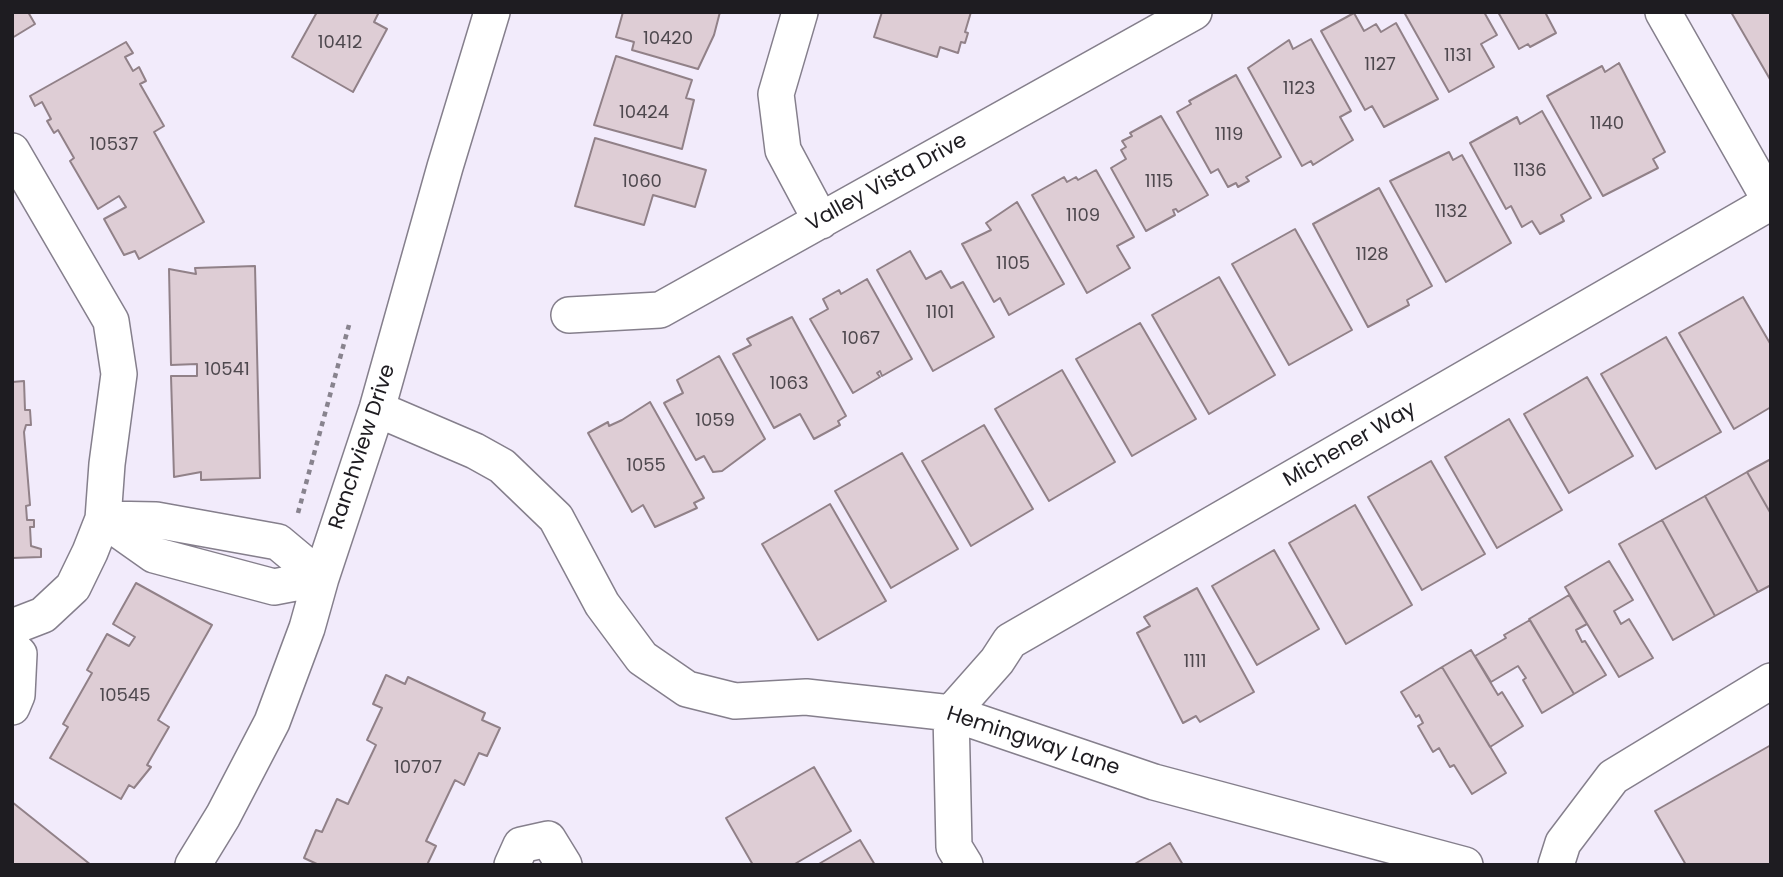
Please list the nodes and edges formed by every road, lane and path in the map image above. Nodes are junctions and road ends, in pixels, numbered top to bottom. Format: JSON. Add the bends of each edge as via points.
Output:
{"nodes":[{"id":1,"x":492,"y":12,"type":"edge"},
{"id":2,"x":800,"y":12,"type":"edge"},
{"id":3,"x":1194,"y":12,"type":"edge"},
{"id":4,"x":1663,"y":12,"type":"edge"},
{"id":5,"x":12,"y":151,"type":"edge"},
{"id":6,"x":1771,"y":202,"type":"edge"},
{"id":7,"x":821,"y":221,"type":"junction"},
{"id":8,"x":569,"y":315,"type":"dead end"},
{"id":9,"x":349,"y":325,"type":"dead end"},
{"id":10,"x":377,"y":409,"type":"junction"},
{"id":11,"x":298,"y":516,"type":"dead end"},
{"id":12,"x":103,"y":519,"type":"junction"},
{"id":13,"x":321,"y":578,"type":"junction"},
{"id":14,"x":12,"y":627,"type":"edge"},
{"id":15,"x":12,"y":647,"type":"edge"},
{"id":16,"x":1771,"y":681,"type":"edge"},
{"id":17,"x":12,"y":707,"type":"edge"},
{"id":18,"x":951,"y":713,"type":"junction"},
{"id":19,"x":193,"y":865,"type":"edge"},
{"id":20,"x":512,"y":865,"type":"edge"},
{"id":21,"x":564,"y":865,"type":"edge"},
{"id":22,"x":964,"y":865,"type":"edge"},
{"id":23,"x":1465,"y":865,"type":"edge"},
{"id":24,"x":1556,"y":865,"type":"edge"}],
"edges":[{"from":1,"to":10,"type":"street","name":"Ranchview Drive"},
{"from":2,"to":7,"type":"street","via":[[776,94],[783,150]]},
{"from":3,"to":7,"type":"street","name":"Valley Vista Drive"},
{"from":4,"to":6,"type":"street"},
{"from":5,"to":12,"type":"street","via":[[111,321],[119,374]]},
{"from":6,"to":18,"type":"street","name":"Michener Way","via":[[1010,641]]},
{"from":7,"to":8,"type":"street","name":"Valley Vista Drive","via":[[660,310]]},
{"from":9,"to":11,"type":"path"},
{"from":10,"to":13,"type":"street","name":"Ranchview Drive"},
{"from":10,"to":18,"type":"street","name":"Hemingway Lane","via":[[502,466],[556,518],[602,604],[642,658],[687,689],[735,701],[806,697]]},
{"from":12,"to":13,"type":"street","via":[[154,555],[274,587]]},
{"from":12,"to":14,"type":"street","via":[[73,587],[43,615]]},
{"from":13,"to":19,"type":"street","name":"Ranchview Drive","via":[[272,722]]},
{"from":15,"to":17,"type":"street","via":[[19,654],[18,695]]},
{"from":16,"to":24,"type":"street","via":[[1613,777],[1563,843]]},
{"from":18,"to":22,"type":"street","via":[[954,847]]},
{"from":18,"to":23,"type":"street","name":"Hemingway Lane","via":[[1154,782]]},
{"from":20,"to":21,"type":"street","via":[[520,845],[548,839]]}]}
